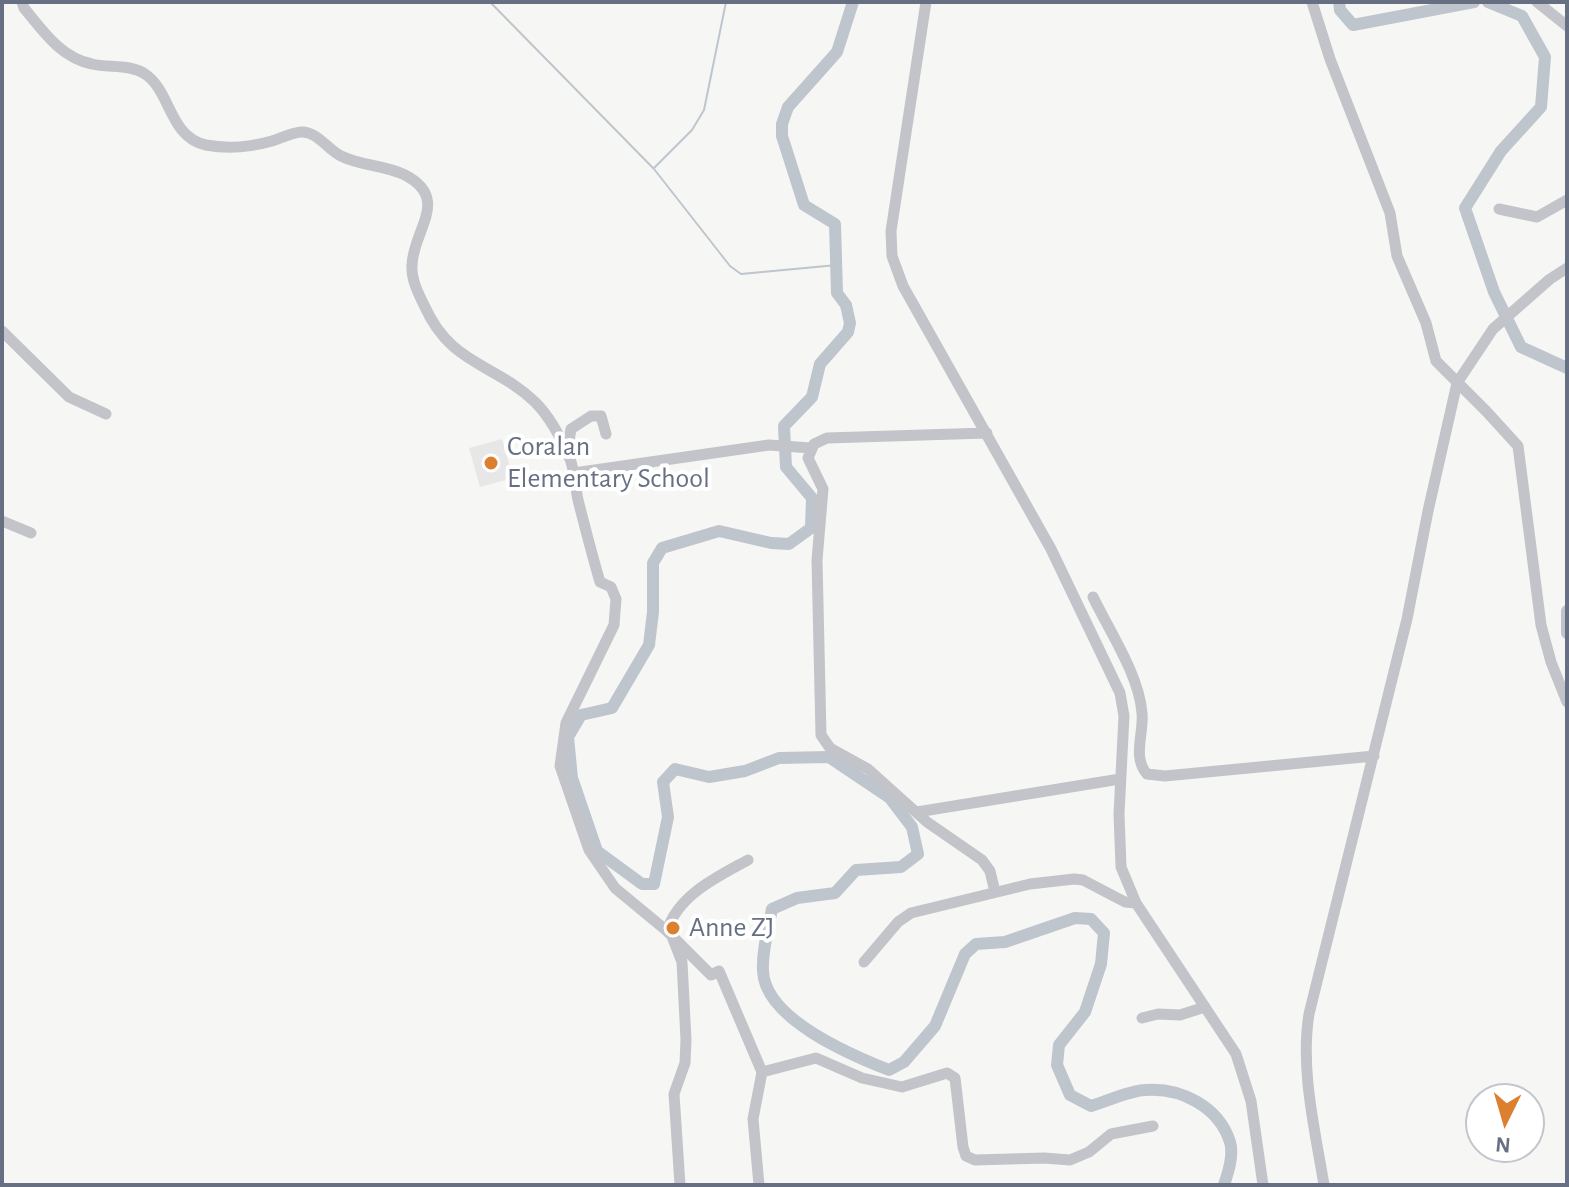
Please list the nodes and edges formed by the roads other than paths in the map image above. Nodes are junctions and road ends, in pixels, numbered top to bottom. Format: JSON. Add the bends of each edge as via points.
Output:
{"nodes":[{"id":1,"x":22,"y":2,"type":"edge"},
{"id":2,"x":926,"y":2,"type":"edge"},
{"id":3,"x":1312,"y":2,"type":"edge"},
{"id":4,"x":1537,"y":2,"type":"edge"},
{"id":5,"x":1567,"y":26,"type":"edge"},
{"id":6,"x":1567,"y":200,"type":"edge"},
{"id":7,"x":1499,"y":209,"type":"dead end"},
{"id":8,"x":1567,"y":268,"type":"edge"},
{"id":9,"x":2,"y":331,"type":"edge"},
{"id":10,"x":1457,"y":383,"type":"junction"},
{"id":11,"x":106,"y":414,"type":"dead end"},
{"id":12,"x":987,"y":433,"type":"junction"},
{"id":13,"x":606,"y":434,"type":"dead end"},
{"id":14,"x":564,"y":448,"type":"junction"},
{"id":15,"x":811,"y":448,"type":"junction"},
{"id":16,"x":574,"y":473,"type":"junction"},
{"id":17,"x":2,"y":521,"type":"edge"},
{"id":18,"x":31,"y":533,"type":"dead end"},
{"id":19,"x":1093,"y":597,"type":"dead end"},
{"id":20,"x":1567,"y":702,"type":"edge"},
{"id":21,"x":1123,"y":745,"type":"junction"},
{"id":22,"x":1139,"y":746,"type":"junction"},
{"id":23,"x":1374,"y":756,"type":"junction"},
{"id":24,"x":1120,"y":779,"type":"junction"},
{"id":25,"x":917,"y":812,"type":"junction"},
{"id":26,"x":748,"y":860,"type":"dead end"},
{"id":27,"x":995,"y":892,"type":"junction"},
{"id":28,"x":1136,"y":903,"type":"junction"},
{"id":29,"x":669,"y":933,"type":"junction"},
{"id":30,"x":864,"y":962,"type":"dead end"},
{"id":31,"x":1205,"y":1007,"type":"junction"},
{"id":32,"x":1142,"y":1018,"type":"dead end"},
{"id":33,"x":762,"y":1072,"type":"junction"},
{"id":34,"x":1153,"y":1126,"type":"dead end"},
{"id":35,"x":680,"y":1185,"type":"edge"},
{"id":36,"x":759,"y":1185,"type":"edge"},
{"id":37,"x":1263,"y":1185,"type":"edge"},
{"id":38,"x":1324,"y":1185,"type":"edge"}],
"edges":[{"from":1,"to":14,"type":"street","via":[[53,42],[75,59],[149,76],[181,129],[197,142],[238,147],[310,133],[343,157],[406,176],[421,187],[428,210],[411,264],[425,308],[448,344],[507,379],[543,410]]},
{"from":2,"to":12,"type":"street","via":[[891,231],[892,256],[903,286]]},
{"from":3,"to":10,"type":"street","via":[[1390,213],[1397,256],[1426,323],[1433,355]]},
{"from":4,"to":5,"type":"street"},
{"from":6,"to":7,"type":"street","via":[[1537,217]]},
{"from":8,"to":10,"type":"street","via":[[1493,329]]},
{"from":9,"to":11,"type":"street","via":[[69,397]]},
{"from":10,"to":20,"type":"street","via":[[1518,446],[1541,625]]},
{"from":10,"to":23,"type":"street"},
{"from":12,"to":15,"type":"street","via":[[827,438]]},
{"from":12,"to":21,"type":"street","via":[[1051,549],[1116,685],[1123,706]]},
{"from":13,"to":14,"type":"street","via":[[602,418],[591,416],[571,429]]},
{"from":14,"to":16,"type":"street"},
{"from":15,"to":16,"type":"street","via":[[774,444]]},
{"from":15,"to":25,"type":"street","via":[[809,465],[823,489],[817,560],[821,735],[830,748],[874,773]]},
{"from":16,"to":29,"type":"street","via":[[600,582],[611,587],[616,599],[614,625],[566,723],[560,766],[595,862],[615,888]]},
{"from":17,"to":18,"type":"street"},
{"from":19,"to":22,"type":"street","via":[[1138,692]]},
{"from":21,"to":22,"type":"street"},
{"from":21,"to":24,"type":"street"},
{"from":22,"to":23,"type":"street","via":[[1143,770],[1152,777]]},
{"from":23,"to":38,"type":"street","via":[[1307,1028]]},
{"from":24,"to":25,"type":"street"},
{"from":24,"to":28,"type":"street","via":[[1119,855]]},
{"from":25,"to":27,"type":"street","via":[[982,860]]},
{"from":26,"to":29,"type":"street","via":[[684,901]]},
{"from":27,"to":28,"type":"street","via":[[1074,879]]},
{"from":27,"to":30,"type":"street","via":[[904,917]]},
{"from":28,"to":31,"type":"street"},
{"from":29,"to":33,"type":"street","via":[[711,975],[719,971]]},
{"from":29,"to":35,"type":"street","via":[[682,962],[686,1040],[685,1063],[674,1094]]},
{"from":31,"to":32,"type":"street"},
{"from":31,"to":37,"type":"street","via":[[1246,1080]]},
{"from":33,"to":34,"type":"street","via":[[816,1058],[893,1086],[952,1074],[963,1147],[975,1160],[1070,1160],[1111,1134]]},
{"from":33,"to":36,"type":"street","via":[[753,1119]]}]}
